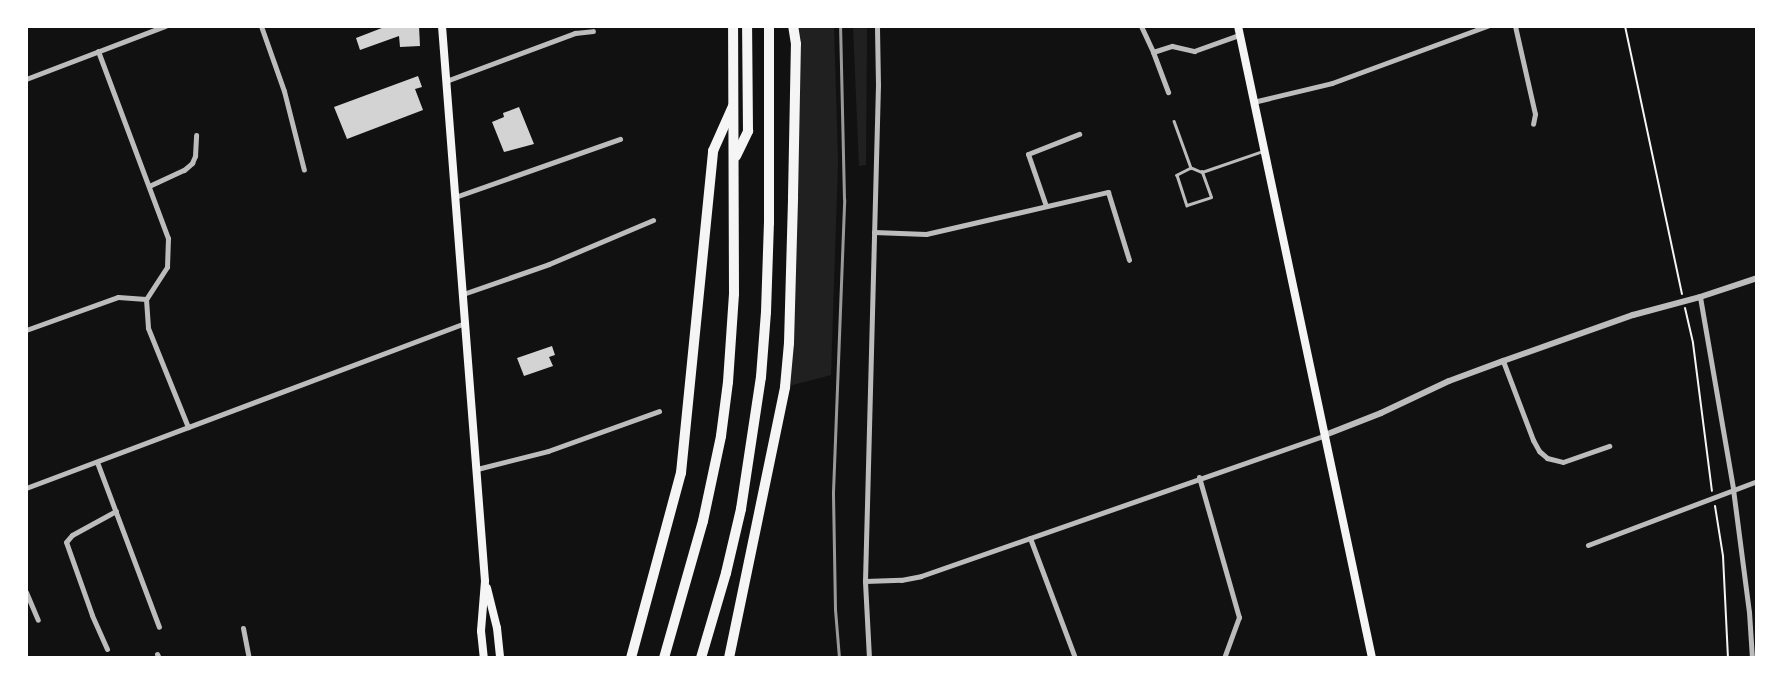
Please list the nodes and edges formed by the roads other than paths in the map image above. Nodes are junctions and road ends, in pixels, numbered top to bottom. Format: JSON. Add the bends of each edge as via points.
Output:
{"nodes":[{"id":1,"x":147,"y":26,"type":"edge"},
{"id":2,"x":165,"y":26,"type":"edge"},
{"id":3,"x":261,"y":26,"type":"edge"},
{"id":4,"x":442,"y":26,"type":"edge"},
{"id":5,"x":733,"y":26,"type":"edge"},
{"id":6,"x":747,"y":26,"type":"edge"},
{"id":7,"x":768,"y":26,"type":"edge"},
{"id":8,"x":793,"y":26,"type":"edge"},
{"id":9,"x":877,"y":26,"type":"edge"},
{"id":10,"x":1141,"y":26,"type":"edge"},
{"id":11,"x":1487,"y":26,"type":"edge"},
{"id":12,"x":1515,"y":26,"type":"edge"},
{"id":13,"x":593,"y":30,"type":"dead end"},
{"id":14,"x":1238,"y":30,"type":"edge"},
{"id":15,"x":149,"y":32,"type":"junction"},
{"id":16,"x":98,"y":51,"type":"junction"},
{"id":17,"x":1153,"y":52,"type":"junction"},
{"id":18,"x":26,"y":78,"type":"edge"},
{"id":19,"x":446,"y":80,"type":"junction"},
{"id":20,"x":1168,"y":92,"type":"dead end"},
{"id":21,"x":1253,"y":102,"type":"junction"},
{"id":22,"x":735,"y":103,"type":"junction"},
{"id":23,"x":1174,"y":121,"type":"dead end"},
{"id":24,"x":1533,"y":124,"type":"dead end"},
{"id":25,"x":1078,"y":134,"type":"dead end"},
{"id":26,"x":196,"y":135,"type":"dead end"},
{"id":27,"x":620,"y":139,"type":"dead end"},
{"id":28,"x":1263,"y":151,"type":"junction"},
{"id":29,"x":734,"y":160,"type":"junction"},
{"id":30,"x":1192,"y":168,"type":"junction"},
{"id":31,"x":304,"y":170,"type":"dead end"},
{"id":32,"x":1202,"y":172,"type":"junction"},
{"id":33,"x":149,"y":186,"type":"junction"},
{"id":34,"x":455,"y":197,"type":"junction"},
{"id":35,"x":1046,"y":206,"type":"junction"},
{"id":36,"x":653,"y":220,"type":"dead end"},
{"id":37,"x":874,"y":232,"type":"junction"},
{"id":38,"x":1129,"y":260,"type":"dead end"},
{"id":39,"x":1757,"y":278,"type":"edge"},
{"id":40,"x":463,"y":294,"type":"junction"},
{"id":41,"x":1700,"y":297,"type":"junction"},
{"id":42,"x":146,"y":299,"type":"junction"},
{"id":43,"x":465,"y":323,"type":"junction"},
{"id":44,"x":26,"y":330,"type":"edge"},
{"id":45,"x":1503,"y":361,"type":"junction"},
{"id":46,"x":659,"y":410,"type":"dead end"},
{"id":47,"x":188,"y":427,"type":"junction"},
{"id":48,"x":1325,"y":435,"type":"junction"},
{"id":49,"x":1609,"y":446,"type":"dead end"},
{"id":50,"x":97,"y":462,"type":"junction"},
{"id":51,"x":477,"y":469,"type":"junction"},
{"id":52,"x":1199,"y":477,"type":"junction"},
{"id":53,"x":1757,"y":481,"type":"edge"},
{"id":54,"x":26,"y":488,"type":"edge"},
{"id":55,"x":1733,"y":489,"type":"junction"},
{"id":56,"x":116,"y":511,"type":"junction"},
{"id":57,"x":1030,"y":538,"type":"junction"},
{"id":58,"x":1588,"y":546,"type":"dead end"},
{"id":59,"x":486,"y":581,"type":"junction"},
{"id":60,"x":866,"y":581,"type":"junction"},
{"id":61,"x":26,"y":592,"type":"edge"},
{"id":62,"x":1757,"y":611,"type":"edge"},
{"id":63,"x":1749,"y":612,"type":"junction"},
{"id":64,"x":38,"y":620,"type":"dead end"},
{"id":65,"x":159,"y":626,"type":"dead end"},
{"id":66,"x":243,"y":628,"type":"dead end"},
{"id":67,"x":107,"y":649,"type":"dead end"},
{"id":68,"x":249,"y":658,"type":"edge"},
{"id":69,"x":484,"y":658,"type":"edge"},
{"id":70,"x":500,"y":658,"type":"edge"},
{"id":71,"x":631,"y":658,"type":"edge"},
{"id":72,"x":664,"y":658,"type":"edge"},
{"id":73,"x":701,"y":658,"type":"edge"},
{"id":74,"x":729,"y":658,"type":"edge"},
{"id":75,"x":869,"y":658,"type":"edge"},
{"id":76,"x":1075,"y":658,"type":"edge"},
{"id":77,"x":1224,"y":658,"type":"edge"},
{"id":78,"x":1372,"y":658,"type":"edge"},
{"id":79,"x":1752,"y":658,"type":"edge"}],
"edges":[{"from":1,"to":15,"type":"street"},
{"from":2,"to":15,"type":"street"},
{"from":3,"to":31,"type":"street","via":[[284,91]]},
{"from":4,"to":19,"type":"main road"},
{"from":5,"to":22,"type":"highway"},
{"from":6,"to":29,"type":"highway","via":[[748,132]]},
{"from":7,"to":73,"type":"highway","via":[[768,258],[761,378],[739,516]]},
{"from":8,"to":74,"type":"highway","via":[[796,44],[786,387]]},
{"from":9,"to":37,"type":"street"},
{"from":10,"to":17,"type":"street"},
{"from":11,"to":21,"type":"street","via":[[1332,83]]},
{"from":12,"to":24,"type":"street","via":[[1535,114]]},
{"from":13,"to":19,"type":"street","via":[[575,33]]},
{"from":14,"to":17,"type":"street","via":[[1194,51],[1172,46]]},
{"from":14,"to":21,"type":"main road"},
{"from":15,"to":16,"type":"street"},
{"from":16,"to":18,"type":"street"},
{"from":16,"to":33,"type":"street"},
{"from":17,"to":20,"type":"street"},
{"from":19,"to":34,"type":"main road"},
{"from":21,"to":28,"type":"main road"},
{"from":22,"to":29,"type":"highway"},
{"from":22,"to":71,"type":"highway","via":[[713,151],[681,473]]},
{"from":23,"to":30,"type":"lane"},
{"from":25,"to":35,"type":"street","via":[[1028,154]]},
{"from":26,"to":33,"type":"street","via":[[192,163]]},
{"from":27,"to":34,"type":"street"},
{"from":28,"to":32,"type":"lane"},
{"from":28,"to":48,"type":"main road"},
{"from":29,"to":72,"type":"highway","via":[[733,316],[724,413],[702,528]]},
{"from":30,"to":32,"type":"lane"},
{"from":30,"to":32,"type":"lane","via":[[1177,175],[1187,205],[1211,197]]},
{"from":33,"to":42,"type":"street","via":[[168,238],[166,267]]},
{"from":34,"to":40,"type":"main road"},
{"from":35,"to":37,"type":"street","via":[[926,234]]},
{"from":35,"to":38,"type":"street","via":[[1108,192]]},
{"from":36,"to":40,"type":"street","via":[[549,264]]},
{"from":37,"to":60,"type":"street"},
{"from":39,"to":41,"type":"street"},
{"from":40,"to":43,"type":"main road"},
{"from":41,"to":45,"type":"street","via":[[1633,315]]},
{"from":41,"to":55,"type":"street"},
{"from":42,"to":44,"type":"street","via":[[118,297]]},
{"from":42,"to":47,"type":"street","via":[[148,328]]},
{"from":43,"to":47,"type":"street"},
{"from":43,"to":51,"type":"main road"},
{"from":45,"to":48,"type":"street"},
{"from":45,"to":49,"type":"street","via":[[1539,452],[1547,458],[1564,462]]},
{"from":46,"to":51,"type":"street","via":[[548,451]]},
{"from":47,"to":50,"type":"street"},
{"from":48,"to":52,"type":"street"},
{"from":48,"to":78,"type":"main road"},
{"from":50,"to":54,"type":"street"},
{"from":50,"to":56,"type":"street"},
{"from":51,"to":59,"type":"main road"},
{"from":52,"to":57,"type":"street"},
{"from":52,"to":77,"type":"street","via":[[1239,617]]},
{"from":53,"to":55,"type":"street"},
{"from":55,"to":58,"type":"street"},
{"from":55,"to":63,"type":"street"},
{"from":56,"to":65,"type":"street"},
{"from":56,"to":67,"type":"street","via":[[72,535],[66,542]]},
{"from":57,"to":60,"type":"street","via":[[921,576]]},
{"from":57,"to":76,"type":"street"},
{"from":59,"to":69,"type":"main road","via":[[481,631]]},
{"from":59,"to":70,"type":"main road"},
{"from":60,"to":75,"type":"street"},
{"from":61,"to":64,"type":"street"},
{"from":62,"to":63,"type":"street"},
{"from":63,"to":79,"type":"street"},
{"from":66,"to":68,"type":"street"}]}
